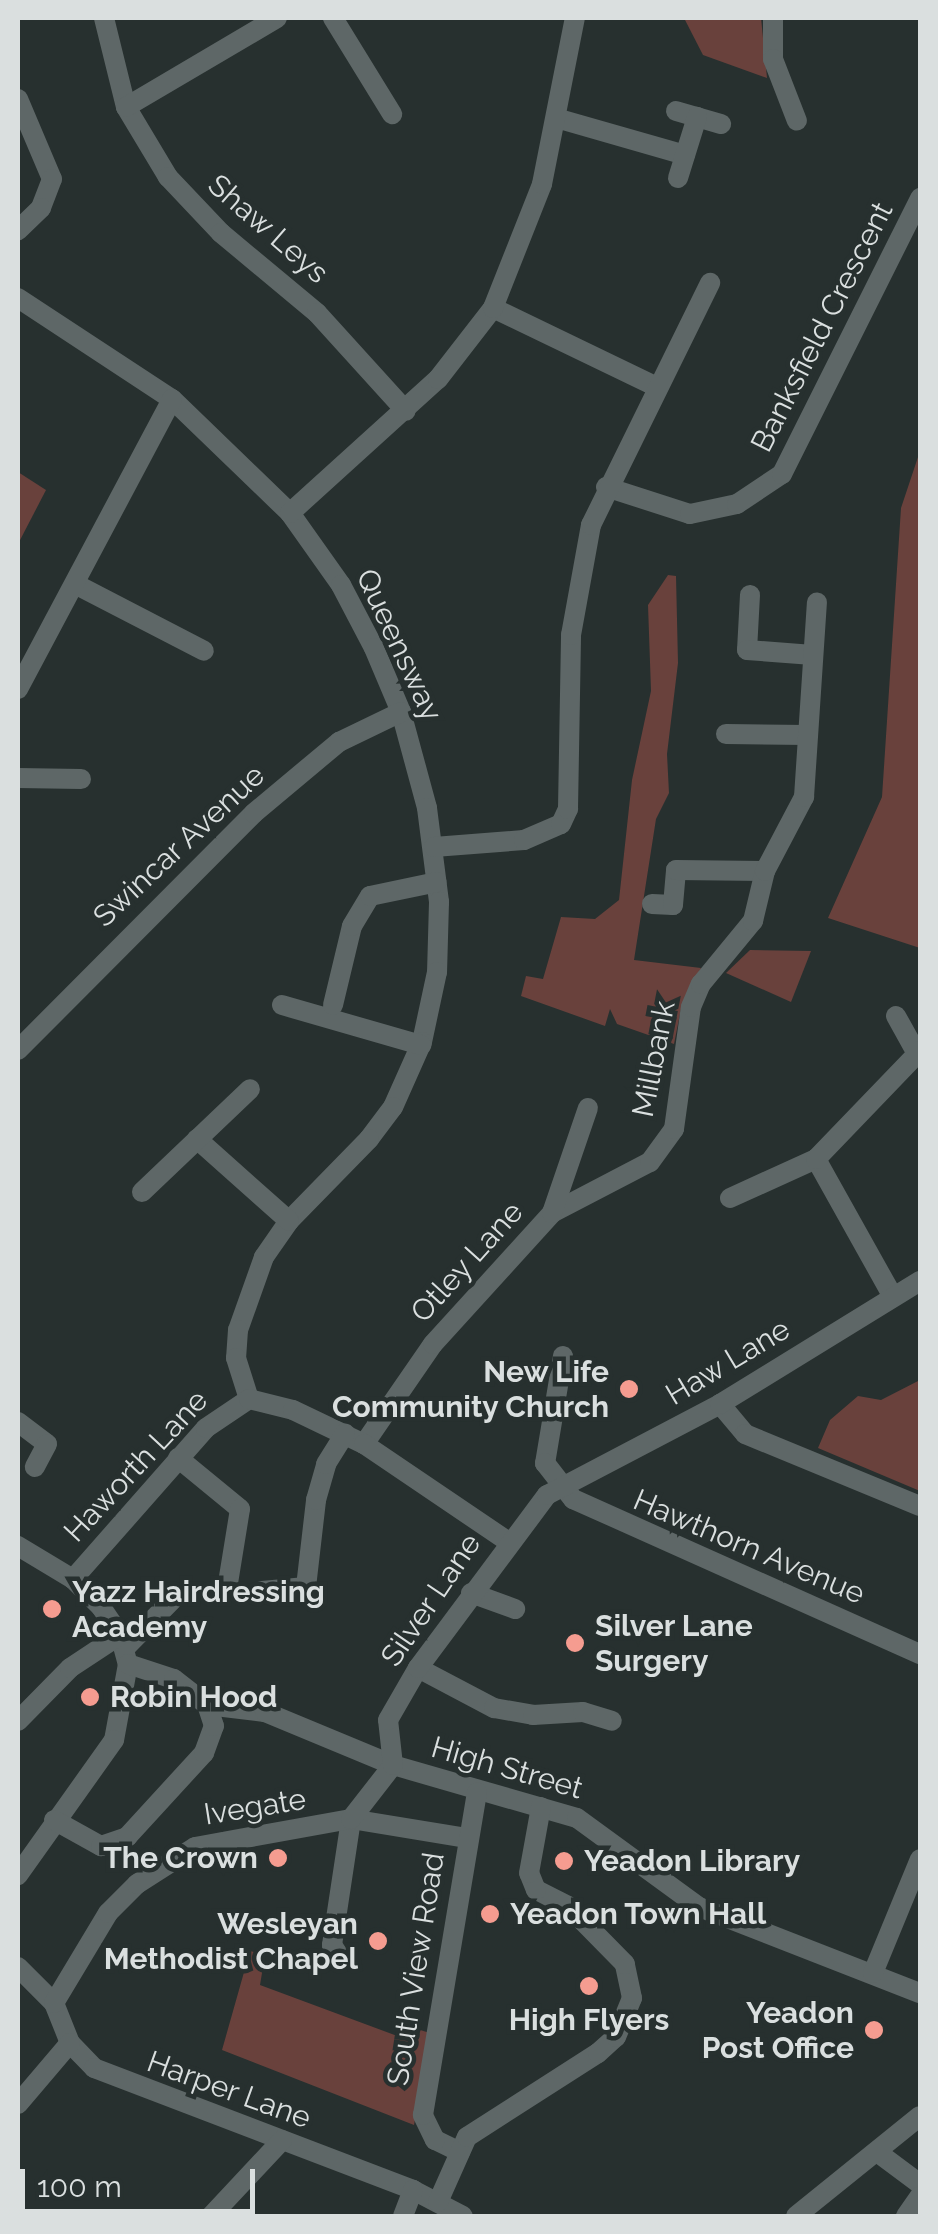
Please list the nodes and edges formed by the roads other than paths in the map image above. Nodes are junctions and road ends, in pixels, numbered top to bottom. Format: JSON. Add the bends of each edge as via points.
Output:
{"nodes":[{"id":1,"x":104,"y":18,"type":"edge"},
{"id":2,"x":277,"y":18,"type":"edge"},
{"id":3,"x":333,"y":18,"type":"edge"},
{"id":4,"x":575,"y":18,"type":"edge"},
{"id":5,"x":773,"y":18,"type":"edge"},
{"id":6,"x":18,"y":100,"type":"edge"},
{"id":7,"x":126,"y":106,"type":"junction"},
{"id":8,"x":676,"y":111,"type":"dead end"},
{"id":9,"x":392,"y":114,"type":"dead end"},
{"id":10,"x":697,"y":117,"type":"junction"},
{"id":11,"x":556,"y":118,"type":"junction"},
{"id":12,"x":797,"y":121,"type":"dead end"},
{"id":13,"x":721,"y":124,"type":"dead end"},
{"id":14,"x":685,"y":155,"type":"junction"},
{"id":15,"x":678,"y":178,"type":"dead end"},
{"id":16,"x":920,"y":198,"type":"edge"},
{"id":17,"x":18,"y":230,"type":"edge"},
{"id":18,"x":710,"y":283,"type":"dead end"},
{"id":19,"x":18,"y":298,"type":"edge"},
{"id":20,"x":494,"y":308,"type":"junction"},
{"id":21,"x":657,"y":387,"type":"junction"},
{"id":22,"x":172,"y":399,"type":"junction"},
{"id":23,"x":406,"y":411,"type":"junction"},
{"id":24,"x":606,"y":488,"type":"junction"},
{"id":25,"x":290,"y":513,"type":"junction"},
{"id":26,"x":75,"y":584,"type":"junction"},
{"id":27,"x":750,"y":595,"type":"dead end"},
{"id":28,"x":817,"y":602,"type":"dead end"},
{"id":29,"x":204,"y":651,"type":"dead end"},
{"id":30,"x":813,"y":655,"type":"junction"},
{"id":31,"x":18,"y":690,"type":"edge"},
{"id":32,"x":401,"y":712,"type":"junction"},
{"id":33,"x":726,"y":734,"type":"dead end"},
{"id":34,"x":807,"y":735,"type":"junction"},
{"id":35,"x":18,"y":778,"type":"edge"},
{"id":36,"x":81,"y":779,"type":"dead end"},
{"id":37,"x":434,"y":847,"type":"junction"},
{"id":38,"x":765,"y":871,"type":"junction"},
{"id":39,"x":437,"y":882,"type":"junction"},
{"id":40,"x":652,"y":904,"type":"dead end"},
{"id":41,"x":333,"y":1004,"type":"dead end"},
{"id":42,"x":282,"y":1005,"type":"dead end"},
{"id":43,"x":896,"y":1016,"type":"dead end"},
{"id":44,"x":421,"y":1045,"type":"junction"},
{"id":45,"x":18,"y":1050,"type":"edge"},
{"id":46,"x":918,"y":1052,"type":"edge"},
{"id":47,"x":250,"y":1089,"type":"dead end"},
{"id":48,"x":588,"y":1108,"type":"dead end"},
{"id":49,"x":198,"y":1139,"type":"junction"},
{"id":50,"x":816,"y":1159,"type":"junction"},
{"id":51,"x":142,"y":1192,"type":"dead end"},
{"id":52,"x":730,"y":1198,"type":"dead end"},
{"id":53,"x":552,"y":1214,"type":"junction"},
{"id":54,"x":289,"y":1221,"type":"junction"},
{"id":55,"x":920,"y":1281,"type":"edge"},
{"id":56,"x":892,"y":1296,"type":"junction"},
{"id":57,"x":563,"y":1356,"type":"dead end"},
{"id":58,"x":249,"y":1399,"type":"junction"},
{"id":59,"x":720,"y":1404,"type":"junction"},
{"id":60,"x":18,"y":1422,"type":"edge"},
{"id":61,"x":354,"y":1439,"type":"junction"},
{"id":62,"x":178,"y":1458,"type":"junction"},
{"id":63,"x":35,"y":1467,"type":"dead end"},
{"id":64,"x":561,"y":1485,"type":"junction"},
{"id":65,"x":920,"y":1506,"type":"edge"},
{"id":66,"x":508,"y":1541,"type":"junction"},
{"id":67,"x":18,"y":1546,"type":"edge"},
{"id":68,"x":74,"y":1579,"type":"junction"},
{"id":69,"x":228,"y":1589,"type":"dead end"},
{"id":70,"x":262,"y":1591,"type":"dead end"},
{"id":71,"x":471,"y":1593,"type":"junction"},
{"id":72,"x":178,"y":1594,"type":"dead end"},
{"id":73,"x":515,"y":1608,"type":"dead end"},
{"id":74,"x":124,"y":1649,"type":"junction"},
{"id":75,"x":920,"y":1654,"type":"edge"},
{"id":76,"x":418,"y":1668,"type":"junction"},
{"id":77,"x":207,"y":1705,"type":"junction"},
{"id":78,"x":612,"y":1720,"type":"dead end"},
{"id":79,"x":18,"y":1722,"type":"edge"},
{"id":80,"x":392,"y":1765,"type":"junction"},
{"id":81,"x":477,"y":1792,"type":"junction"},
{"id":82,"x":541,"y":1807,"type":"junction"},
{"id":83,"x":351,"y":1819,"type":"junction"},
{"id":84,"x":54,"y":1820,"type":"junction"},
{"id":85,"x":467,"y":1838,"type":"junction"},
{"id":86,"x":920,"y":1860,"type":"edge"},
{"id":87,"x":18,"y":1875,"type":"edge"},
{"id":88,"x":338,"y":1954,"type":"dead end"},
{"id":89,"x":18,"y":1967,"type":"edge"},
{"id":90,"x":873,"y":1973,"type":"junction"},
{"id":91,"x":920,"y":1992,"type":"edge"},
{"id":92,"x":54,"y":2003,"type":"junction"},
{"id":93,"x":70,"y":2042,"type":"junction"},
{"id":94,"x":18,"y":2104,"type":"edge"},
{"id":95,"x":920,"y":2116,"type":"edge"},
{"id":96,"x":282,"y":2140,"type":"junction"},
{"id":97,"x":460,"y":2152,"type":"junction"},
{"id":98,"x":877,"y":2152,"type":"junction"},
{"id":99,"x":920,"y":2184,"type":"edge"},
{"id":100,"x":413,"y":2190,"type":"junction"},
{"id":101,"x":920,"y":2196,"type":"edge"},
{"id":102,"x":438,"y":2202,"type":"junction"},
{"id":103,"x":211,"y":2216,"type":"edge"},
{"id":104,"x":404,"y":2216,"type":"edge"},
{"id":105,"x":463,"y":2216,"type":"edge"},
{"id":106,"x":796,"y":2216,"type":"edge"},
{"id":107,"x":906,"y":2216,"type":"edge"}],
"edges":[{"from":1,"to":7,"type":"street","name":"Shaw Leys"},
{"from":2,"to":7,"type":"street"},
{"from":3,"to":9,"type":"street"},
{"from":4,"to":11,"type":"street"},
{"from":5,"to":12,"type":"street","via":[[773,59]]},
{"from":6,"to":17,"type":"street","via":[[52,179],[41,208]]},
{"from":7,"to":23,"type":"street","name":"Shaw Leys","via":[[159,165],[191,203],[304,300]]},
{"from":8,"to":10,"type":"street"},
{"from":10,"to":13,"type":"street"},
{"from":10,"to":14,"type":"street"},
{"from":11,"to":14,"type":"street"},
{"from":11,"to":20,"type":"street","via":[[526,238]]},
{"from":14,"to":15,"type":"street"},
{"from":16,"to":24,"type":"street","name":"Banksfield Crescent","via":[[782,474],[737,504],[690,514]]},
{"from":18,"to":21,"type":"street"},
{"from":19,"to":22,"type":"street","name":"Queensway"},
{"from":20,"to":21,"type":"street"},
{"from":20,"to":23,"type":"street"},
{"from":21,"to":24,"type":"street"},
{"from":22,"to":25,"type":"street","name":"Queensway"},
{"from":22,"to":26,"type":"street"},
{"from":23,"to":25,"type":"street"},
{"from":24,"to":37,"type":"street","via":[[590,525],[574,617],[568,808],[561,824],[524,840]]},
{"from":25,"to":32,"type":"street","name":"Queensway","via":[[359,616]]},
{"from":26,"to":29,"type":"street"},
{"from":26,"to":31,"type":"street"},
{"from":27,"to":30,"type":"street","via":[[748,650]]},
{"from":28,"to":30,"type":"street","name":"Millbank"},
{"from":30,"to":34,"type":"street","name":"Millbank"},
{"from":32,"to":37,"type":"street","name":"Queensway"},
{"from":32,"to":45,"type":"street","name":"Swincar Avenue","via":[[339,742],[254,813]]},
{"from":33,"to":34,"type":"street"},
{"from":34,"to":38,"type":"street","name":"Millbank","via":[[804,798]]},
{"from":35,"to":36,"type":"street"},
{"from":37,"to":39,"type":"street","name":"Queensway"},
{"from":38,"to":40,"type":"street","via":[[676,870],[673,905]]},
{"from":38,"to":53,"type":"street","name":"Millbank","via":[[744,937],[702,984],[691,1007],[681,1108],[660,1151]]},
{"from":39,"to":41,"type":"street","via":[[370,896],[352,926]]},
{"from":39,"to":44,"type":"street","name":"Queensway","via":[[436,972]]},
{"from":42,"to":44,"type":"street"},
{"from":43,"to":46,"type":"street"},
{"from":44,"to":54,"type":"street","name":"Queensway","via":[[369,1140]]},
{"from":46,"to":50,"type":"street"},
{"from":47,"to":49,"type":"street"},
{"from":48,"to":53,"type":"street","name":"Otley Lane"},
{"from":49,"to":51,"type":"street"},
{"from":49,"to":54,"type":"street"},
{"from":50,"to":52,"type":"street"},
{"from":50,"to":56,"type":"street"},
{"from":53,"to":61,"type":"street","name":"Otley Lane"},
{"from":54,"to":58,"type":"street","name":"Queensway","via":[[264,1257],[238,1330],[236,1358]]},
{"from":55,"to":56,"type":"street","name":"Haw Lane"},
{"from":56,"to":59,"type":"street","name":"Haw Lane"},
{"from":57,"to":64,"type":"street","via":[[545,1464]]},
{"from":58,"to":61,"type":"street","name":"Haworth Lane"},
{"from":58,"to":62,"type":"street","name":"Haworth Lane","via":[[227,1408]]},
{"from":59,"to":64,"type":"street","name":"Haw Lane"},
{"from":59,"to":65,"type":"street","via":[[746,1434]]},
{"from":60,"to":63,"type":"street","via":[[47,1444]]},
{"from":61,"to":66,"type":"street","name":"Haworth Lane"},
{"from":61,"to":70,"type":"street","name":"Otley Lane","via":[[326,1464],[306,1587]]},
{"from":62,"to":68,"type":"street","name":"Haworth Lane"},
{"from":62,"to":69,"type":"street","via":[[240,1509]]},
{"from":64,"to":66,"type":"street","name":"Silver Lane","via":[[532,1507]]},
{"from":64,"to":75,"type":"street","name":"Hawthorn Avenue","via":[[600,1516]]},
{"from":66,"to":71,"type":"street","name":"Silver Lane"},
{"from":67,"to":68,"type":"street"},
{"from":68,"to":74,"type":"street"},
{"from":71,"to":73,"type":"street"},
{"from":71,"to":76,"type":"street","name":"Silver Lane"},
{"from":72,"to":74,"type":"street"},
{"from":74,"to":77,"type":"street"},
{"from":74,"to":79,"type":"street","via":[[70,1668]]},
{"from":74,"to":84,"type":"street","via":[[114,1740]]},
{"from":76,"to":78,"type":"street","via":[[494,1708],[532,1715],[584,1712]]},
{"from":76,"to":80,"type":"street","name":"Silver Lane","via":[[388,1720]]},
{"from":77,"to":80,"type":"street","name":"High Street","via":[[265,1712]]},
{"from":77,"to":84,"type":"street","via":[[214,1726],[204,1753],[127,1837],[101,1846]]},
{"from":80,"to":81,"type":"street","name":"High Street"},
{"from":80,"to":83,"type":"street","name":"Ivegate"},
{"from":81,"to":82,"type":"street","name":"High Street"},
{"from":81,"to":85,"type":"street","name":"South View Road"},
{"from":82,"to":90,"type":"street","name":"High Street","via":[[602,1831],[699,1907]]},
{"from":82,"to":97,"type":"street","via":[[532,1854],[536,1890],[568,1906],[625,1964],[632,1998],[616,2036],[598,2054],[467,2137]]},
{"from":83,"to":85,"type":"street"},
{"from":83,"to":88,"type":"street","via":[[332,1945]]},
{"from":83,"to":92,"type":"street","name":"Ivegate","via":[[195,1846],[108,1913]]},
{"from":84,"to":87,"type":"street"},
{"from":85,"to":97,"type":"street","name":"South View Road","via":[[450,1980],[423,2114],[435,2140]]},
{"from":86,"to":90,"type":"street"},
{"from":89,"to":92,"type":"street","name":"Harper Lane"},
{"from":90,"to":91,"type":"street","name":"High Street"},
{"from":92,"to":93,"type":"street","name":"Harper Lane"},
{"from":93,"to":94,"type":"street"},
{"from":93,"to":96,"type":"street","name":"Harper Lane","via":[[94,2068],[126,2085]]},
{"from":95,"to":98,"type":"street"},
{"from":96,"to":100,"type":"street","name":"Harper Lane"},
{"from":96,"to":103,"type":"street"},
{"from":97,"to":102,"type":"street"},
{"from":98,"to":99,"type":"street"},
{"from":98,"to":106,"type":"street"},
{"from":100,"to":102,"type":"street","name":"Harper Lane"},
{"from":100,"to":104,"type":"street"},
{"from":101,"to":107,"type":"street"},
{"from":102,"to":105,"type":"street","name":"Harper Lane"}]}
